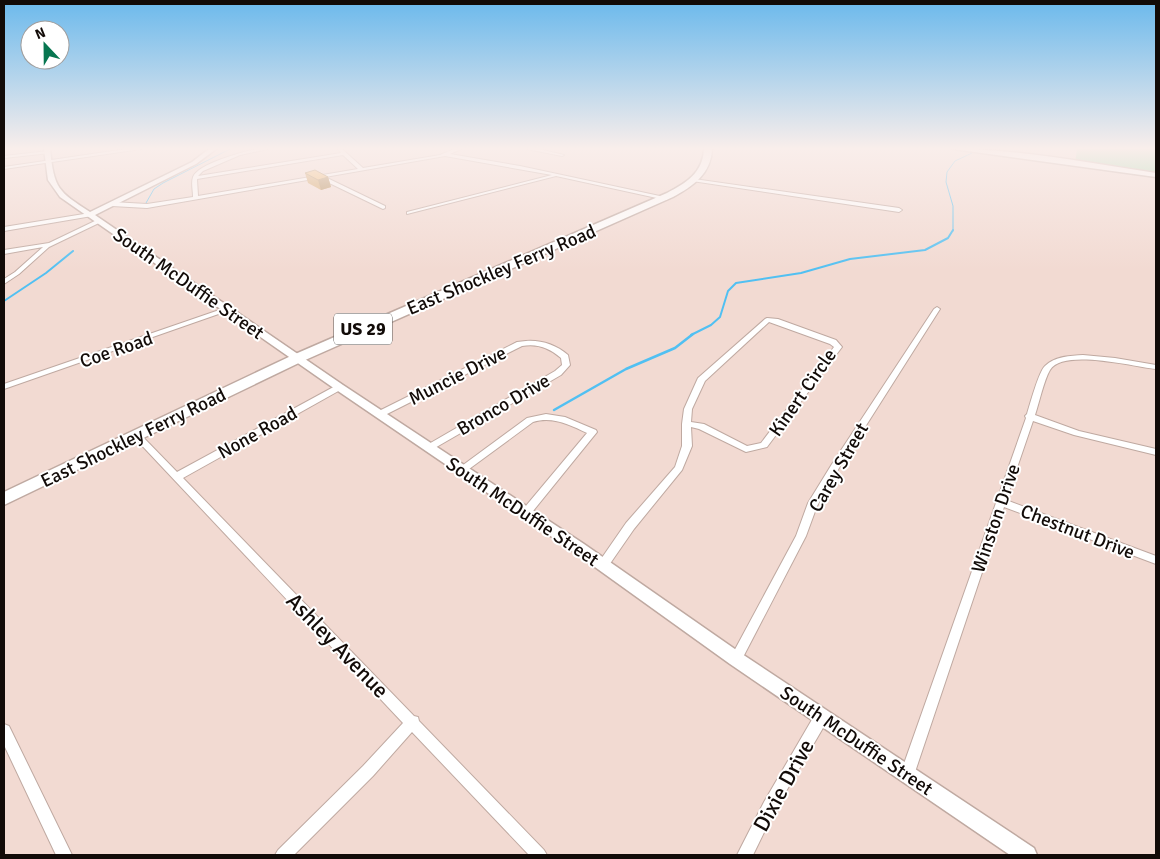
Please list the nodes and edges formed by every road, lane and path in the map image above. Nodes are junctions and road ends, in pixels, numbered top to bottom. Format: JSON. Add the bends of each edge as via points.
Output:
{"nodes":[{"id":1,"x":55,"y":189,"type":"edge"},
{"id":2,"x":142,"y":189,"type":"edge"},
{"id":3,"x":196,"y":189,"type":"edge"},
{"id":4,"x":243,"y":189,"type":"edge"},
{"id":5,"x":347,"y":189,"type":"edge"},
{"id":6,"x":504,"y":189,"type":"edge"},
{"id":7,"x":624,"y":189,"type":"edge"},
{"id":8,"x":680,"y":189,"type":"edge"},
{"id":9,"x":756,"y":189,"type":"edge"},
{"id":10,"x":196,"y":197,"type":"junction"},
{"id":11,"x":666,"y":198,"type":"junction"},
{"id":12,"x":112,"y":204,"type":"junction"},
{"id":13,"x":383,"y":207,"type":"dead end"},
{"id":14,"x":899,"y":210,"type":"dead end"},
{"id":15,"x":409,"y":214,"type":"dead end"},
{"id":16,"x":95,"y":218,"type":"junction"},
{"id":17,"x":4,"y":229,"type":"edge"},
{"id":18,"x":51,"y":244,"type":"junction"},
{"id":19,"x":4,"y":252,"type":"edge"},
{"id":20,"x":4,"y":282,"type":"edge"},
{"id":21,"x":228,"y":309,"type":"junction"},
{"id":22,"x":936,"y":309,"type":"dead end"},
{"id":23,"x":535,"y":343,"type":"joint"},
{"id":24,"x":298,"y":358,"type":"junction"},
{"id":25,"x":1156,"y":367,"type":"edge"},
{"id":26,"x":339,"y":387,"type":"junction"},
{"id":27,"x":4,"y":388,"type":"edge"},
{"id":28,"x":380,"y":414,"type":"junction"},
{"id":29,"x":1029,"y":416,"type":"junction"},
{"id":30,"x":686,"y":424,"type":"junction"},
{"id":31,"x":136,"y":435,"type":"junction"},
{"id":32,"x":430,"y":448,"type":"junction"},
{"id":33,"x":1156,"y":452,"type":"edge"},
{"id":34,"x":462,"y":470,"type":"junction"},
{"id":35,"x":176,"y":477,"type":"junction"},
{"id":36,"x":4,"y":499,"type":"edge"},
{"id":37,"x":1000,"y":502,"type":"junction"},
{"id":38,"x":525,"y":513,"type":"junction"},
{"id":39,"x":1156,"y":560,"type":"edge"},
{"id":40,"x":603,"y":565,"type":"junction"},
{"id":41,"x":736,"y":659,"type":"junction"},
{"id":42,"x":822,"y":716,"type":"junction"},
{"id":43,"x":413,"y":722,"type":"junction"},
{"id":44,"x":4,"y":731,"type":"edge"},
{"id":45,"x":907,"y":775,"type":"junction"},
{"id":46,"x":64,"y":855,"type":"edge"},
{"id":47,"x":283,"y":855,"type":"edge"},
{"id":48,"x":539,"y":855,"type":"edge"},
{"id":49,"x":745,"y":855,"type":"edge"},
{"id":50,"x":1027,"y":855,"type":"edge"}],
"edges":[{"from":1,"to":16,"type":"street","name":"South McDuffie Street"},
{"from":2,"to":12,"type":"street"},
{"from":3,"to":10,"type":"street"},
{"from":4,"to":10,"type":"street"},
{"from":5,"to":13,"type":"street"},
{"from":6,"to":15,"type":"street"},
{"from":7,"to":11,"type":"street"},
{"from":8,"to":11,"type":"highway","name":"East Shockley Ferry Road","number":"US 29"},
{"from":9,"to":14,"type":"street"},
{"from":10,"to":12,"type":"street","via":[[138,206]]},
{"from":11,"to":24,"type":"highway","name":"East Shockley Ferry Road","number":"US 29"},
{"from":12,"to":16,"type":"street"},
{"from":16,"to":17,"type":"street"},
{"from":16,"to":18,"type":"street"},
{"from":16,"to":21,"type":"street","name":"South McDuffie Street"},
{"from":18,"to":19,"type":"street"},
{"from":18,"to":20,"type":"street"},
{"from":21,"to":24,"type":"street","name":"South McDuffie Street"},
{"from":21,"to":27,"type":"street","name":"Coe Road"},
{"from":22,"to":41,"type":"street","name":"Carey Street","via":[[816,498],[801,536]]},
{"from":23,"to":28,"type":"street","name":"Muncie Drive","via":[[513,346]]},
{"from":23,"to":32,"type":"street","name":"Bronco Drive","via":[[561,353],[566,364],[563,369]]},
{"from":24,"to":26,"type":"street","name":"South McDuffie Street"},
{"from":24,"to":31,"type":"highway","name":"East Shockley Ferry Road","number":"US 29"},
{"from":25,"to":29,"type":"street","name":"Winston Drive","via":[[1088,358],[1058,360],[1047,368]]},
{"from":26,"to":28,"type":"street","name":"South McDuffie Street"},
{"from":26,"to":35,"type":"street","name":"None Road"},
{"from":28,"to":32,"type":"street","name":"South McDuffie Street"},
{"from":29,"to":33,"type":"street","via":[[1077,433]]},
{"from":29,"to":37,"type":"street","name":"Winston Drive"},
{"from":30,"to":30,"type":"street","name":"Kinert Circle","via":[[688,409],[701,380],[767,320],[775,320],[833,342],[838,347],[764,445],[746,450],[701,426]]},
{"from":30,"to":40,"type":"street","name":"Kinert Circle","via":[[686,446],[679,468],[630,526]]},
{"from":31,"to":35,"type":"street","name":"Ashley Avenue"},
{"from":31,"to":36,"type":"highway","name":"East Shockley Ferry Road","number":"US 29"},
{"from":32,"to":34,"type":"street","name":"South McDuffie Street"},
{"from":34,"to":38,"type":"street","name":"South McDuffie Street"},
{"from":34,"to":38,"type":"street","via":[[537,417],[559,418],[593,432]]},
{"from":35,"to":43,"type":"street","name":"Ashley Avenue"},
{"from":37,"to":39,"type":"street","name":"Chestnut Drive"},
{"from":37,"to":45,"type":"street","name":"Winston Drive"},
{"from":38,"to":40,"type":"street","name":"South McDuffie Street"},
{"from":40,"to":41,"type":"street","name":"South McDuffie Street"},
{"from":41,"to":42,"type":"street","name":"South McDuffie Street"},
{"from":42,"to":45,"type":"street","name":"South McDuffie Street"},
{"from":42,"to":49,"type":"street","name":"Dixie Drive"},
{"from":43,"to":47,"type":"street"},
{"from":43,"to":48,"type":"street","name":"Ashley Avenue"},
{"from":44,"to":46,"type":"street"},
{"from":45,"to":50,"type":"street","name":"South McDuffie Street"}]}
